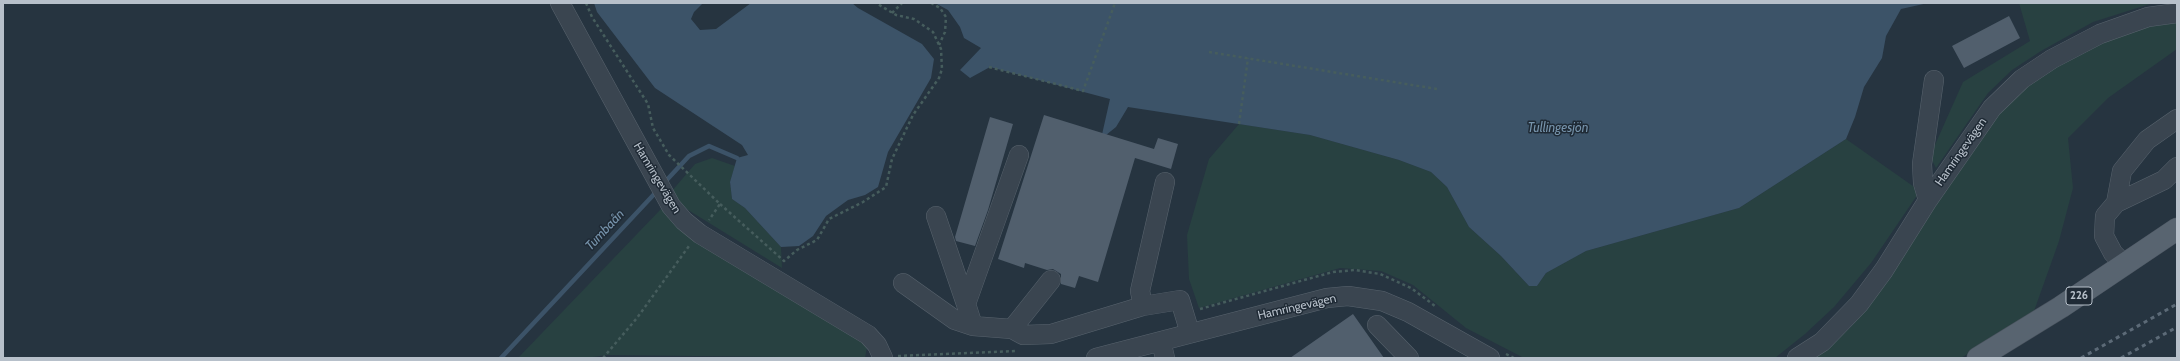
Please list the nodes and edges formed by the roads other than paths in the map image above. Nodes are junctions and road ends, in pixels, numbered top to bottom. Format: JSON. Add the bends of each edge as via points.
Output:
{"nodes":[{"id":1,"x":560,"y":3,"type":"edge"},
{"id":2,"x":2177,"y":13,"type":"edge"},
{"id":3,"x":1934,"y":80,"type":"dead end"},
{"id":4,"x":2177,"y":118,"type":"edge"},
{"id":5,"x":1019,"y":155,"type":"dead end"},
{"id":6,"x":2177,"y":167,"type":"edge"},
{"id":7,"x":1165,"y":182,"type":"dead end"},
{"id":8,"x":1928,"y":200,"type":"junction"},
{"id":9,"x":2116,"y":203,"type":"junction"},
{"id":10,"x":936,"y":216,"type":"dead end"},
{"id":11,"x":2177,"y":229,"type":"edge"},
{"id":12,"x":2125,"y":265,"type":"junction"},
{"id":13,"x":1051,"y":280,"type":"dead end"},
{"id":14,"x":902,"y":283,"type":"dead end"},
{"id":15,"x":966,"y":304,"type":"junction"},
{"id":16,"x":1143,"y":306,"type":"junction"},
{"id":17,"x":1377,"y":325,"type":"dead end"},
{"id":18,"x":972,"y":326,"type":"junction"},
{"id":19,"x":1012,"y":329,"type":"junction"},
{"id":20,"x":1190,"y":333,"type":"junction"},
{"id":21,"x":1163,"y":350,"type":"edge"},
{"id":22,"x":883,"y":358,"type":"edge"},
{"id":23,"x":1096,"y":358,"type":"edge"},
{"id":24,"x":1409,"y":358,"type":"edge"},
{"id":25,"x":1490,"y":358,"type":"edge"},
{"id":26,"x":1797,"y":358,"type":"edge"},
{"id":27,"x":1978,"y":358,"type":"edge"}],
"edges":[{"from":1,"to":22,"type":"street","name":"Hamringevägen","via":[[652,173],[671,206],[684,221],[700,234],[868,335],[877,345]]},
{"from":2,"to":8,"type":"street","name":"Hamringevägen","via":[[2148,18],[2100,34],[2052,59],[2022,79],[1992,108]]},
{"from":3,"to":8,"type":"street","via":[[1922,164],[1923,183]]},
{"from":4,"to":9,"type":"street","via":[[2147,140],[2122,171]]},
{"from":5,"to":15,"type":"street"},
{"from":6,"to":9,"type":"street","via":[[2164,180]]},
{"from":7,"to":16,"type":"street","via":[[1140,291]]},
{"from":8,"to":26,"type":"street","name":"Hamringevägen","via":[[1884,270],[1859,304],[1822,342]]},
{"from":9,"to":12,"type":"street","via":[[2105,216],[2104,236],[2113,253]]},
{"from":10,"to":15,"type":"street"},
{"from":11,"to":12,"type":"main road","number":"226"},
{"from":12,"to":27,"type":"main road","number":"226"},
{"from":13,"to":19,"type":"street"},
{"from":14,"to":18,"type":"street","via":[[955,320]]},
{"from":15,"to":18,"type":"street"},
{"from":16,"to":19,"type":"street","via":[[1051,334],[1023,335]]},
{"from":16,"to":20,"type":"street","via":[[1180,300]]},
{"from":17,"to":24,"type":"street"},
{"from":18,"to":19,"type":"street"},
{"from":20,"to":21,"type":"street","name":"Hamringevägen"},
{"from":20,"to":25,"type":"street","name":"Hamringevägen","via":[[1327,298],[1348,296],[1382,301],[1408,312]]},
{"from":21,"to":23,"type":"street","name":"Hamringevägen"}]}
